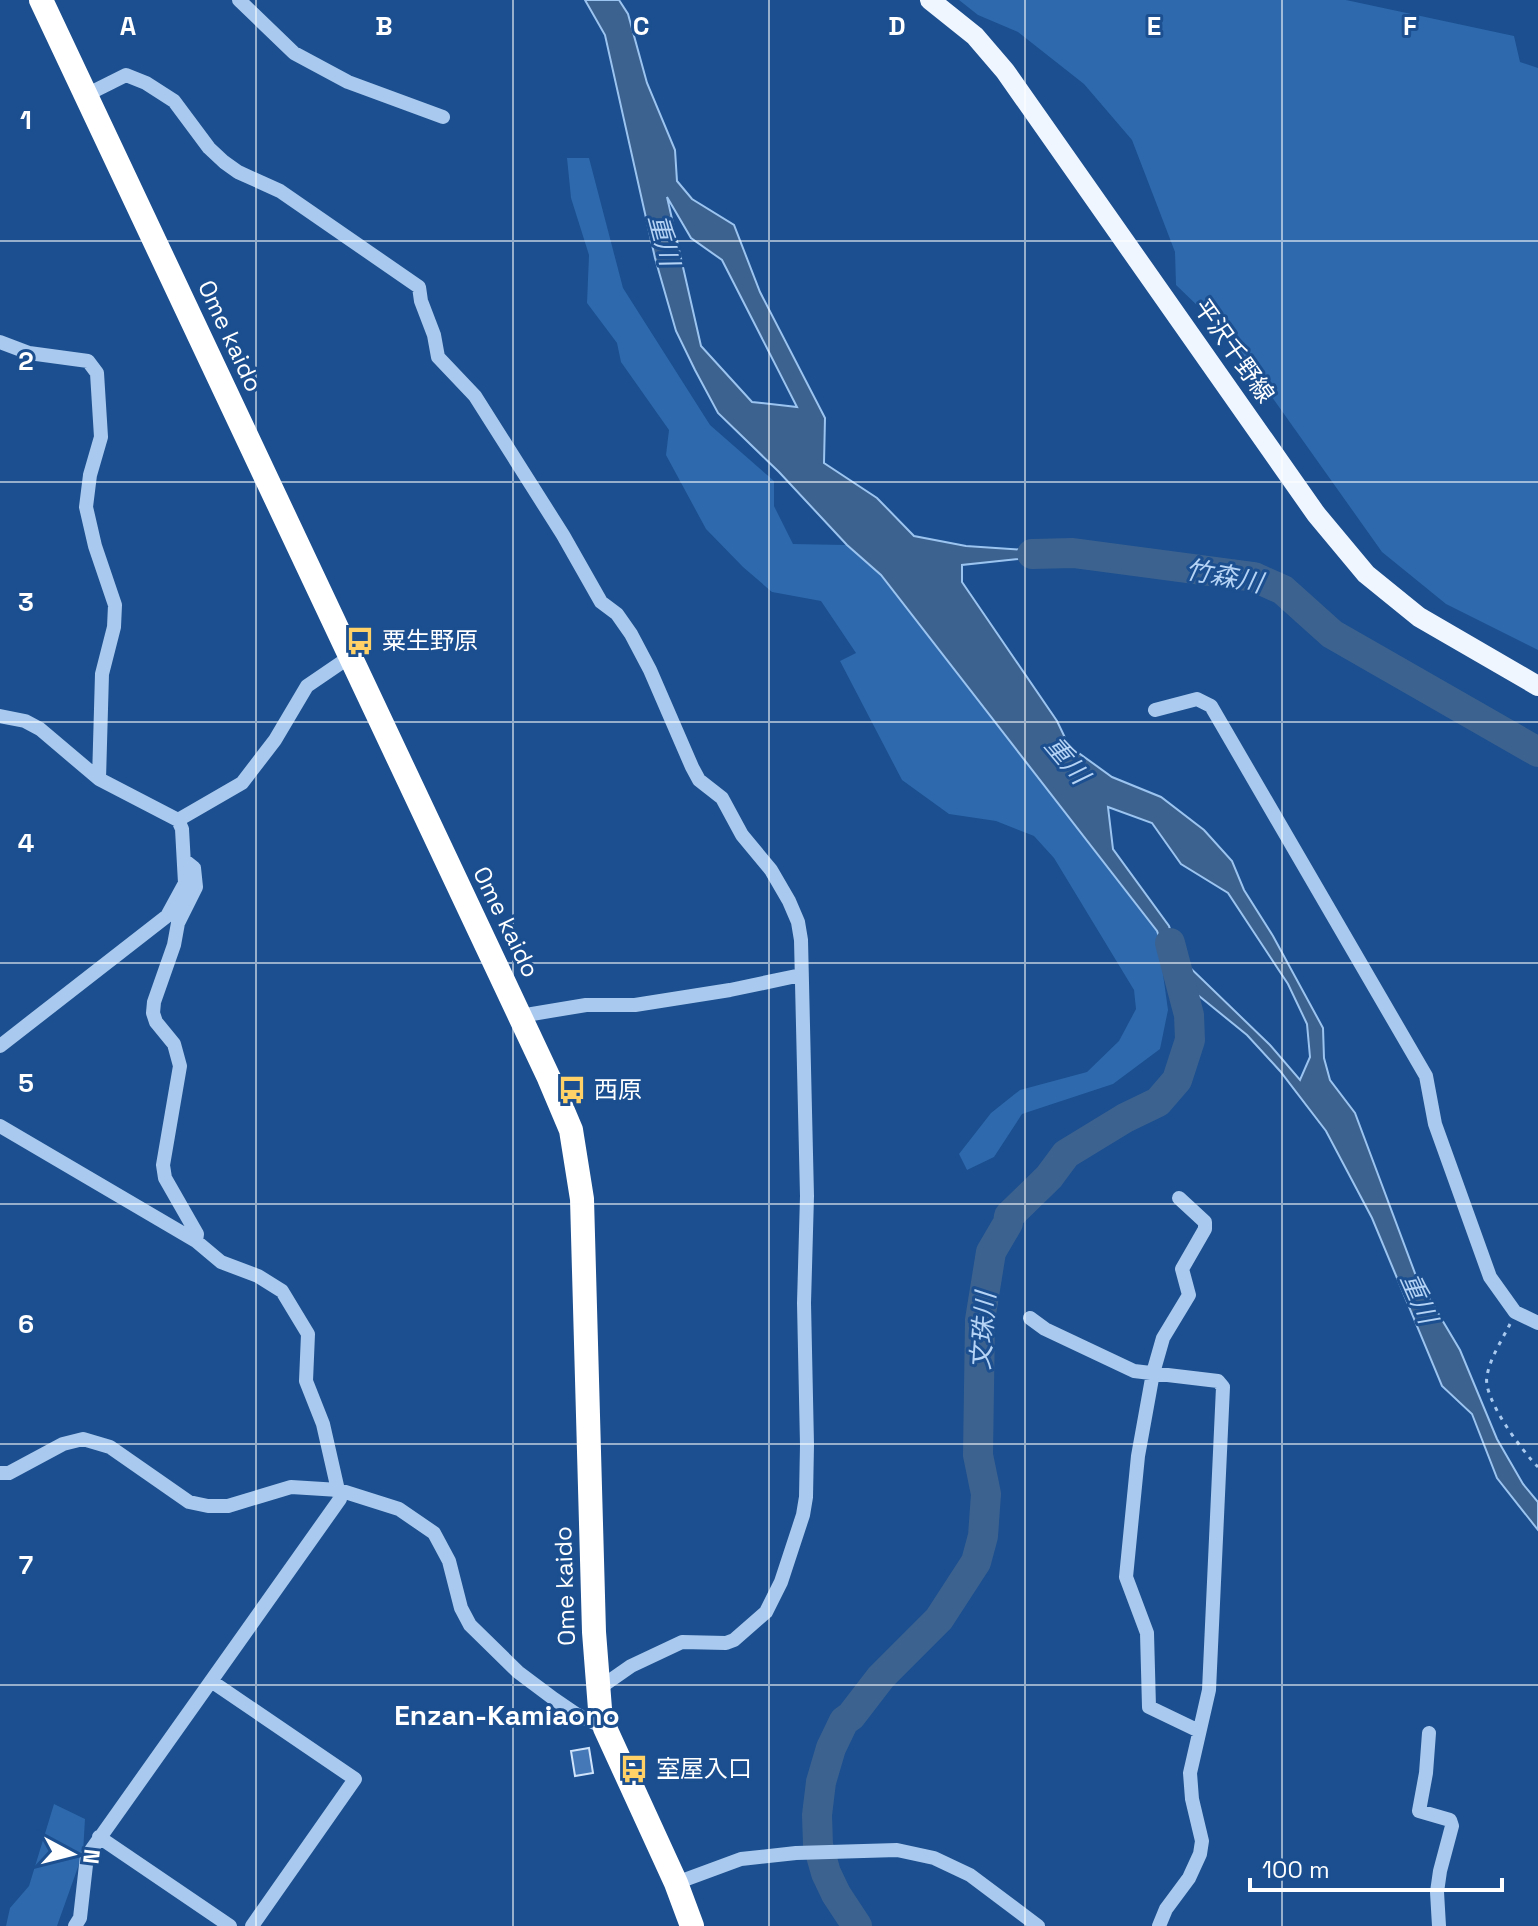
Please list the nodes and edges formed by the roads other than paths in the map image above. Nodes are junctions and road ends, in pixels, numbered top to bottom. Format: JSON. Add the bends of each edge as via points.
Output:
{"nodes":[{"id":1,"x":41,"y":0,"type":"edge"},
{"id":2,"x":239,"y":0,"type":"edge"},
{"id":3,"x":930,"y":0,"type":"edge"},
{"id":4,"x":86,"y":95,"type":"junction"},
{"id":5,"x":443,"y":117,"type":"dead end"},
{"id":6,"x":0,"y":342,"type":"edge"},
{"id":7,"x":351,"y":656,"type":"junction"},
{"id":8,"x":1538,"y":686,"type":"edge"},
{"id":9,"x":1155,"y":710,"type":"dead end"},
{"id":10,"x":0,"y":716,"type":"edge"},
{"id":11,"x":99,"y":779,"type":"junction"},
{"id":12,"x":178,"y":820,"type":"junction"},
{"id":13,"x":184,"y":860,"type":"junction"},
{"id":14,"x":801,"y":975,"type":"junction"},
{"id":15,"x":520,"y":1016,"type":"junction"},
{"id":16,"x":0,"y":1046,"type":"edge"},
{"id":17,"x":0,"y":1126,"type":"edge"},
{"id":18,"x":1179,"y":1198,"type":"dead end"},
{"id":19,"x":196,"y":1241,"type":"junction"},
{"id":20,"x":1030,"y":1318,"type":"dead end"},
{"id":21,"x":1538,"y":1323,"type":"edge"},
{"id":22,"x":1153,"y":1373,"type":"junction"},
{"id":23,"x":0,"y":1473,"type":"edge"},
{"id":24,"x":339,"y":1490,"type":"junction"},
{"id":25,"x":211,"y":1681,"type":"junction"},
{"id":26,"x":598,"y":1689,"type":"junction"},
{"id":27,"x":605,"y":1728,"type":"junction"},
{"id":28,"x":1199,"y":1731,"type":"junction"},
{"id":29,"x":1429,"y":1733,"type":"dead end"},
{"id":30,"x":99,"y":1837,"type":"junction"},
{"id":31,"x":676,"y":1883,"type":"junction"},
{"id":32,"x":75,"y":1926,"type":"edge"},
{"id":33,"x":230,"y":1926,"type":"edge"},
{"id":34,"x":252,"y":1926,"type":"edge"},
{"id":35,"x":692,"y":1926,"type":"edge"},
{"id":36,"x":1038,"y":1926,"type":"edge"},
{"id":37,"x":1159,"y":1926,"type":"edge"},
{"id":38,"x":1439,"y":1926,"type":"edge"}],
"edges":[{"from":1,"to":4,"type":"highway","name":"Ome kaido"},
{"from":2,"to":5,"type":"street","via":[[294,53],[348,82]]},
{"from":3,"to":8,"type":"main road","name":"平沢千野線","via":[[975,36],[1005,71],[1316,514],[1366,574],[1419,617]]},
{"from":4,"to":7,"type":"highway","name":"Ome kaido"},
{"from":4,"to":14,"type":"street","via":[[126,75],[146,83],[174,101],[224,162],[280,191],[419,287],[438,357],[475,396],[601,602],[631,634],[699,780],[722,798],[789,901],[799,931]]},
{"from":6,"to":11,"type":"street","via":[[29,353],[88,361],[97,373],[101,437],[86,507],[115,605],[102,674]]},
{"from":7,"to":12,"type":"street","via":[[307,686],[242,783]]},
{"from":7,"to":15,"type":"highway","name":"Ome kaido"},
{"from":9,"to":21,"type":"street","via":[[1197,699],[1211,706],[1426,1076],[1435,1124],[1490,1277],[1515,1312]]},
{"from":10,"to":11,"type":"street","via":[[40,729]]},
{"from":11,"to":12,"type":"street"},
{"from":12,"to":13,"type":"street"},
{"from":13,"to":16,"type":"street","via":[[185,883],[167,916]]},
{"from":13,"to":19,"type":"street","via":[[194,868],[196,887],[178,923],[153,1013],[174,1044],[180,1066],[165,1178]]},
{"from":14,"to":15,"type":"street","via":[[648,1003],[586,1005]]},
{"from":14,"to":26,"type":"street","via":[[807,1196],[803,1515],[766,1612],[734,1640],[682,1642]]},
{"from":15,"to":26,"type":"highway","name":"Ome kaido","via":[[571,1130],[582,1199]]},
{"from":17,"to":19,"type":"street"},
{"from":18,"to":22,"type":"street","via":[[1205,1222],[1205,1229],[1182,1269],[1189,1295],[1163,1338]]},
{"from":19,"to":24,"type":"street","via":[[221,1262],[282,1291],[308,1334],[306,1381]]},
{"from":20,"to":22,"type":"street","via":[[1134,1371]]},
{"from":22,"to":28,"type":"street","via":[[1126,1577],[1147,1633],[1149,1707]]},
{"from":22,"to":28,"type":"street","via":[[1218,1381],[1223,1387],[1209,1690]]},
{"from":23,"to":24,"type":"street","via":[[83,1439],[110,1447],[189,1502],[208,1506],[228,1506],[291,1487]]},
{"from":24,"to":25,"type":"street","via":[[340,1499]]},
{"from":24,"to":27,"type":"street","via":[[399,1509],[434,1533],[470,1625],[518,1672]]},
{"from":25,"to":30,"type":"street"},
{"from":25,"to":34,"type":"street","via":[[355,1779]]},
{"from":26,"to":27,"type":"highway","name":"Ome kaido"},
{"from":27,"to":31,"type":"highway","name":"Ome kaido"},
{"from":28,"to":37,"type":"street","via":[[1190,1773],[1200,1854]]},
{"from":29,"to":38,"type":"street","via":[[1419,1811],[1450,1820],[1452,1826],[1437,1892]]},
{"from":30,"to":32,"type":"street","via":[[87,1856]]},
{"from":30,"to":33,"type":"street"},
{"from":31,"to":35,"type":"highway","name":"Ome kaido"},
{"from":31,"to":36,"type":"street","via":[[741,1859],[897,1850],[934,1858],[970,1875]]}]}
